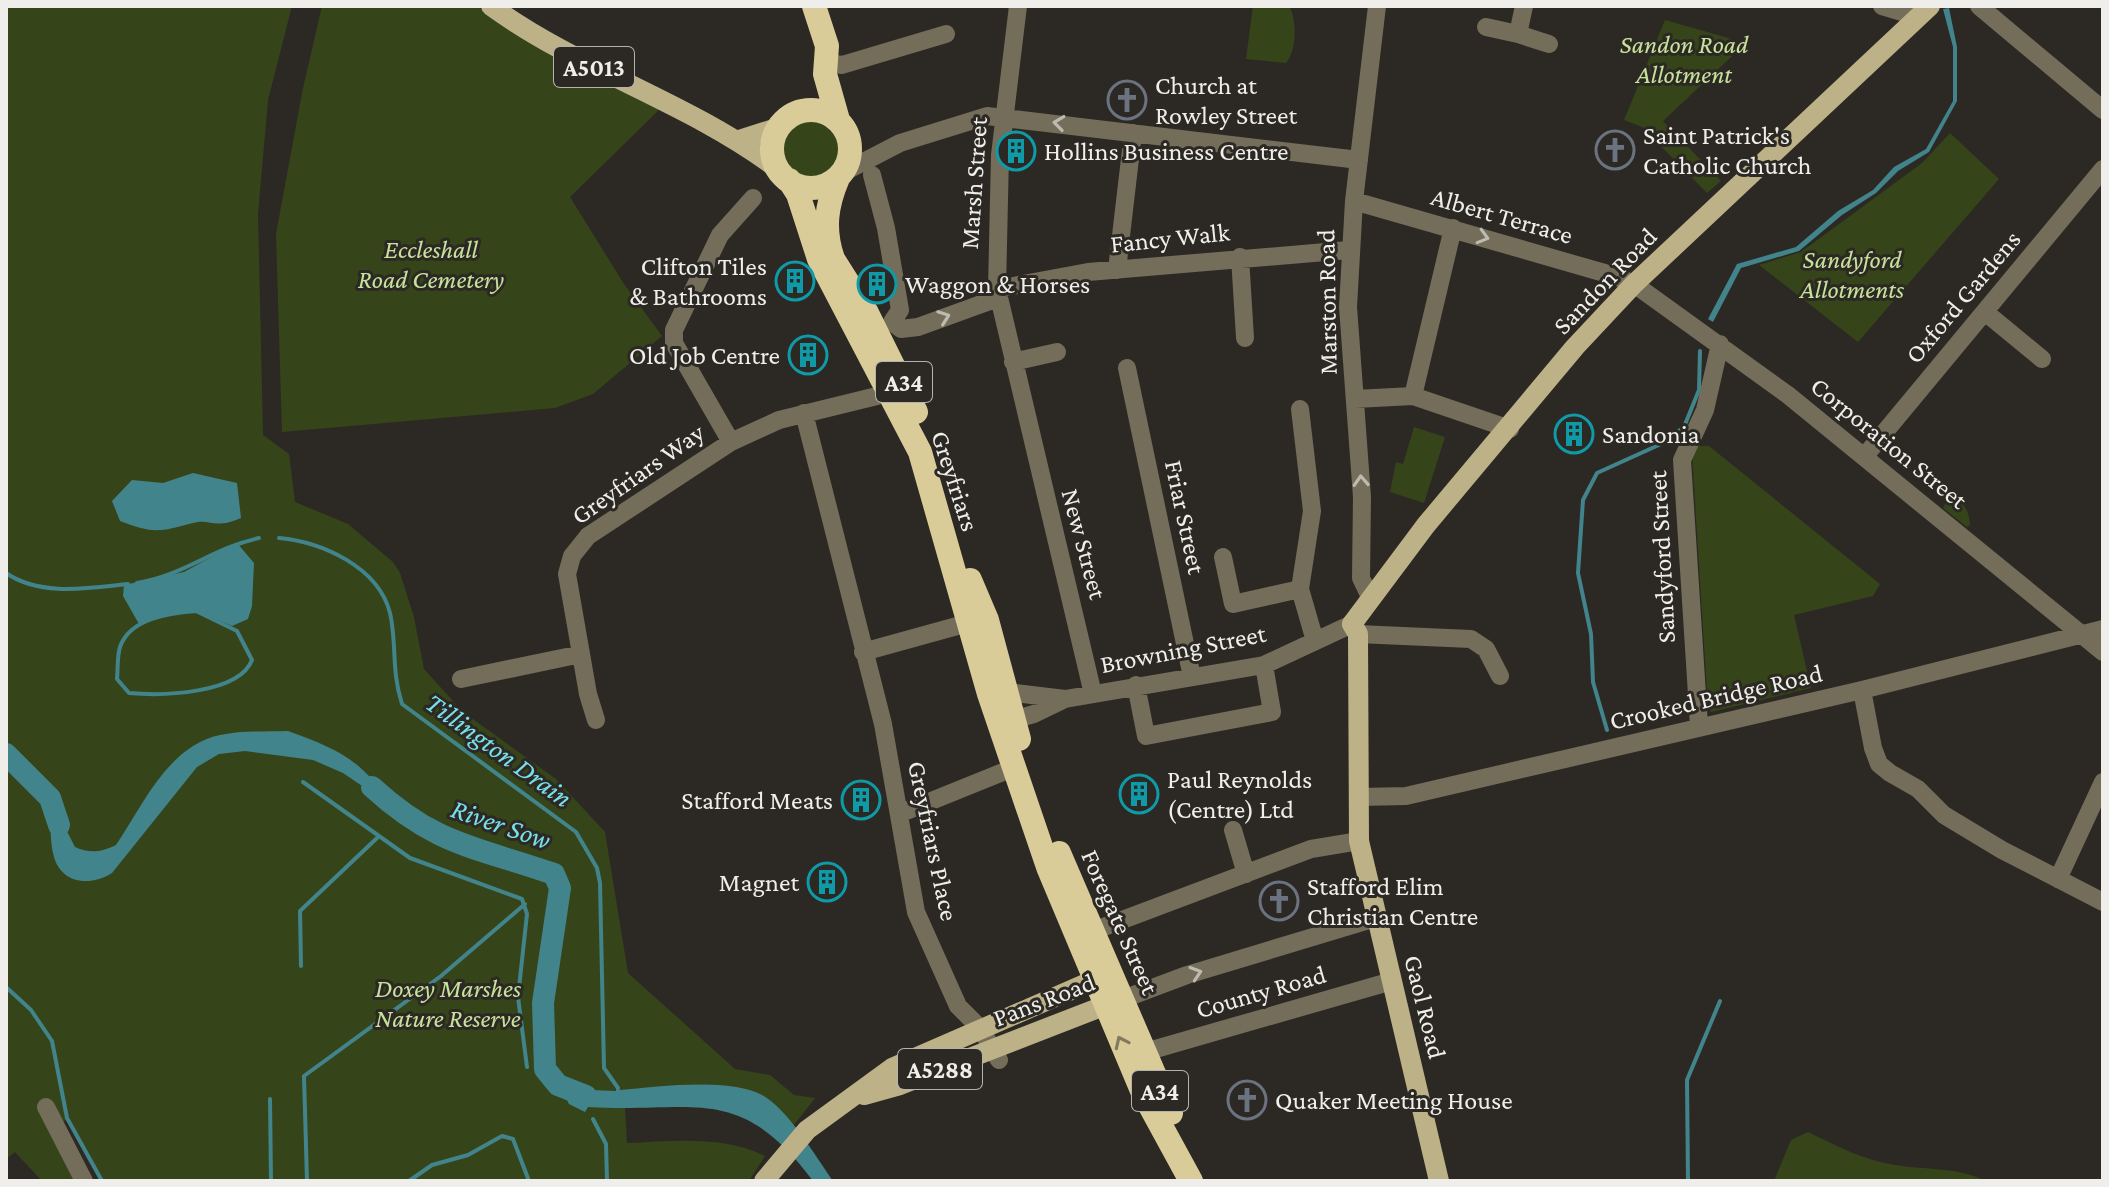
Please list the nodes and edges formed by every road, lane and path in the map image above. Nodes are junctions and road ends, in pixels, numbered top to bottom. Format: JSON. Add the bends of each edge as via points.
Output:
{"nodes":[{"id":1,"x":491,"y":6,"type":"edge"},
{"id":2,"x":814,"y":6,"type":"edge"},
{"id":3,"x":1018,"y":6,"type":"edge"},
{"id":4,"x":1377,"y":6,"type":"edge"},
{"id":5,"x":1524,"y":6,"type":"edge"},
{"id":6,"x":1882,"y":6,"type":"edge"},
{"id":7,"x":1979,"y":6,"type":"edge"},
{"id":8,"x":1925,"y":11,"type":"edge"},
{"id":9,"x":1486,"y":27,"type":"dead end"},
{"id":10,"x":946,"y":34,"type":"dead end"},
{"id":11,"x":1518,"y":34,"type":"junction"},
{"id":12,"x":1549,"y":44,"type":"dead end"},
{"id":13,"x":826,"y":68,"type":"junction"},
{"id":14,"x":2103,"y":110,"type":"edge"},
{"id":15,"x":796,"y":112,"type":"junction"},
{"id":16,"x":1003,"y":116,"type":"junction"},
{"id":17,"x":838,"y":120,"type":"junction"},
{"id":18,"x":777,"y":128,"type":"junction"},
{"id":19,"x":1133,"y":133,"type":"junction"},
{"id":20,"x":739,"y":140,"type":"junction"},
{"id":21,"x":1359,"y":160,"type":"junction"},
{"id":22,"x":2103,"y":169,"type":"edge"},
{"id":23,"x":782,"y":174,"type":"junction"},
{"id":24,"x":842,"y":175,"type":"junction"},
{"id":25,"x":872,"y":175,"type":"dead end"},
{"id":26,"x":753,"y":198,"type":"dead end"},
{"id":27,"x":1354,"y":201,"type":"junction"},
{"id":28,"x":1453,"y":228,"type":"junction"},
{"id":29,"x":1349,"y":250,"type":"junction"},
{"id":30,"x":1240,"y":257,"type":"junction"},
{"id":31,"x":1117,"y":270,"type":"junction"},
{"id":32,"x":1634,"y":284,"type":"junction"},
{"id":33,"x":997,"y":293,"type":"junction"},
{"id":34,"x":1985,"y":312,"type":"junction"},
{"id":35,"x":867,"y":313,"type":"junction"},
{"id":36,"x":892,"y":322,"type":"junction"},
{"id":37,"x":1245,"y":338,"type":"dead end"},
{"id":38,"x":1720,"y":344,"type":"junction"},
{"id":39,"x":1057,"y":352,"type":"dead end"},
{"id":40,"x":2042,"y":359,"type":"dead end"},
{"id":41,"x":1013,"y":362,"type":"junction"},
{"id":42,"x":1127,"y":368,"type":"dead end"},
{"id":43,"x":888,"y":389,"type":"junction"},
{"id":44,"x":1413,"y":396,"type":"junction"},
{"id":45,"x":1355,"y":399,"type":"junction"},
{"id":46,"x":1023,"y":407,"type":"joint"},
{"id":47,"x":1300,"y":409,"type":"dead end"},
{"id":48,"x":804,"y":413,"type":"junction"},
{"id":49,"x":1510,"y":429,"type":"junction"},
{"id":50,"x":731,"y":442,"type":"junction"},
{"id":51,"x":1864,"y":457,"type":"junction"},
{"id":52,"x":1223,"y":557,"type":"dead end"},
{"id":53,"x":1300,"y":589,"type":"junction"},
{"id":54,"x":1370,"y":597,"type":"junction"},
{"id":55,"x":968,"y":623,"type":"junction"},
{"id":56,"x":1355,"y":629,"type":"junction"},
{"id":57,"x":2103,"y":629,"type":"edge"},
{"id":58,"x":2081,"y":634,"type":"junction"},
{"id":59,"x":1315,"y":641,"type":"junction"},
{"id":60,"x":863,"y":652,"type":"junction"},
{"id":61,"x":2103,"y":652,"type":"edge"},
{"id":62,"x":581,"y":654,"type":"junction"},
{"id":63,"x":1264,"y":665,"type":"junction"},
{"id":64,"x":1500,"y":676,"type":"dead end"},
{"id":65,"x":1192,"y":677,"type":"junction"},
{"id":66,"x":461,"y":679,"type":"dead end"},
{"id":67,"x":1005,"y":685,"type":"junction"},
{"id":68,"x":1136,"y":685,"type":"junction"},
{"id":69,"x":1862,"y":690,"type":"junction"},
{"id":70,"x":1093,"y":694,"type":"junction"},
{"id":71,"x":1065,"y":699,"type":"junction"},
{"id":72,"x":596,"y":720,"type":"dead end"},
{"id":73,"x":1006,"y":722,"type":"junction"},
{"id":74,"x":1699,"y":726,"type":"junction"},
{"id":75,"x":1013,"y":768,"type":"junction"},
{"id":76,"x":2085,"y":776,"type":"dead end"},
{"id":77,"x":2103,"y":783,"type":"edge"},
{"id":78,"x":1360,"y":797,"type":"junction"},
{"id":79,"x":899,"y":814,"type":"junction"},
{"id":80,"x":1233,"y":830,"type":"dead end"},
{"id":81,"x":1359,"y":841,"type":"junction"},
{"id":82,"x":1246,"y":874,"type":"junction"},
{"id":83,"x":2058,"y":879,"type":"junction"},
{"id":84,"x":2103,"y":902,"type":"edge"},
{"id":85,"x":1376,"y":918,"type":"junction"},
{"id":86,"x":1093,"y":931,"type":"junction"},
{"id":87,"x":1102,"y":976,"type":"junction"},
{"id":88,"x":1392,"y":981,"type":"junction"},
{"id":89,"x":1113,"y":1001,"type":"junction"},
{"id":90,"x":980,"y":1028,"type":"junction"},
{"id":91,"x":1145,"y":1052,"type":"junction"},
{"id":92,"x":996,"y":1054,"type":"junction"},
{"id":93,"x":850,"y":1099,"type":"junction"},
{"id":94,"x":46,"y":1107,"type":"dead end"},
{"id":95,"x":84,"y":1181,"type":"edge"},
{"id":96,"x":764,"y":1181,"type":"edge"},
{"id":97,"x":1191,"y":1181,"type":"edge"},
{"id":98,"x":1203,"y":1181,"type":"edge"},
{"id":99,"x":1439,"y":1181,"type":"edge"}],
"edges":[{"from":1,"to":20,"type":"main road","number":"A5013","via":[[624,84]]},
{"from":2,"to":13,"type":"highway","number":"A34","via":[[827,46]]},
{"from":3,"to":16,"type":"street","name":"Marsh Street"},
{"from":4,"to":21,"type":"street","name":"Marston Road"},
{"from":5,"to":11,"type":"street"},
{"from":6,"to":8,"type":"street"},
{"from":7,"to":14,"type":"street"},
{"from":8,"to":32,"type":"main road","name":"Sandon Road"},
{"from":9,"to":11,"type":"street"},
{"from":10,"to":13,"type":"street"},
{"from":11,"to":12,"type":"street"},
{"from":13,"to":15,"type":"highway"},
{"from":13,"to":17,"type":"highway","number":"A34"},
{"from":15,"to":17,"type":"highway","via":[[818,111]]},
{"from":15,"to":18,"type":"highway"},
{"from":19,"to":16,"type":"street","one_way":true},
{"from":16,"to":24,"type":"street","via":[[987,116],[900,143]]},
{"from":16,"to":33,"type":"street","name":"Marsh Street"},
{"from":17,"to":24,"type":"highway","number":"A34","via":[[850,142]]},
{"from":18,"to":20,"type":"main road"},
{"from":18,"to":23,"type":"highway","number":"A34","via":[[772,146]]},
{"from":19,"to":21,"type":"street"},
{"from":19,"to":31,"type":"street"},
{"from":20,"to":23,"type":"main road","number":"A5013"},
{"from":21,"to":27,"type":"street","name":"Marston Road"},
{"from":22,"to":34,"type":"street","name":"Oxford Gardens"},
{"from":23,"to":24,"type":"highway","via":[[806,186]]},
{"from":23,"to":43,"type":"highway","name":"Greyfriars","number":"A34","via":[[798,194],[819,259]]},
{"from":24,"to":35,"type":"highway","name":"Greyfriars","number":"A34","via":[[825,222],[827,241]]},
{"from":25,"to":36,"type":"street","via":[[900,310]]},
{"from":26,"to":50,"type":"street","via":[[720,235],[674,330],[674,343]]},
{"from":27,"to":28,"type":"street","name":"Albert Terrace"},
{"from":27,"to":29,"type":"street","name":"Marston Road"},
{"from":28,"to":32,"type":"street","name":"Albert Terrace","one_way":true},
{"from":28,"to":44,"type":"street"},
{"from":29,"to":30,"type":"street","name":"Fancy Walk"},
{"from":29,"to":45,"type":"street","name":"Marston Road"},
{"from":30,"to":31,"type":"street","name":"Fancy Walk"},
{"from":30,"to":37,"type":"street"},
{"from":31,"to":33,"type":"street","name":"Fancy Walk"},
{"from":32,"to":38,"type":"street","name":"Corporation Street"},
{"from":32,"to":49,"type":"main road","name":"Sandon Road"},
{"from":36,"to":33,"type":"street","name":"Fancy Walk","one_way":true,"via":[[901,329],[918,327]]},
{"from":33,"to":41,"type":"street","name":"Marsh Street"},
{"from":34,"to":40,"type":"street"},
{"from":34,"to":51,"type":"street","name":"Oxford Gardens"},
{"from":35,"to":36,"type":"street","name":"Fancy Walk","via":[[885,326]]},
{"from":35,"to":43,"type":"highway","via":[[893,377]]},
{"from":35,"to":67,"type":"highway","name":"Greyfriars","number":"A34","via":[[925,435]]},
{"from":38,"to":51,"type":"street","name":"Corporation Street"},
{"from":38,"to":74,"type":"street","name":"Sandyford Street","via":[[1705,410],[1682,460]]},
{"from":39,"to":41,"type":"street"},
{"from":41,"to":46,"type":"street","name":"Marsh Street"},
{"from":42,"to":65,"type":"street","name":"Friar Street"},
{"from":43,"to":48,"type":"street"},
{"from":43,"to":55,"type":"highway","name":"Greyfriars","number":"A34","via":[[920,452]]},
{"from":44,"to":45,"type":"street"},
{"from":44,"to":49,"type":"street"},
{"from":54,"to":45,"type":"street","name":"Marston Road","one_way":true,"via":[[1361,578]]},
{"from":46,"to":70,"type":"street","name":"New Street"},
{"from":47,"to":53,"type":"street","via":[[1312,511]]},
{"from":48,"to":50,"type":"street","name":"Greyfriars Way"},
{"from":48,"to":60,"type":"street","name":"Greyfriars Place"},
{"from":49,"to":54,"type":"main road","name":"Sandon Road"},
{"from":50,"to":62,"type":"street","name":"Greyfriars Way","via":[[588,536],[572,556],[568,584]]},
{"from":51,"to":58,"type":"street","name":"Corporation Street"},
{"from":52,"to":53,"type":"street","via":[[1233,604]]},
{"from":53,"to":59,"type":"street"},
{"from":54,"to":56,"type":"main road","name":"Sandon Road"},
{"from":55,"to":60,"type":"street"},
{"from":55,"to":73,"type":"highway","name":"Greyfriars","number":"A34"},
{"from":56,"to":59,"type":"street","name":"Browning Street"},
{"from":56,"to":64,"type":"street","via":[[1471,639],[1486,649]]},
{"from":56,"to":78,"type":"main road","name":"Gaol Road"},
{"from":57,"to":58,"type":"street","name":"Crooked Bridge Road"},
{"from":58,"to":61,"type":"street","name":"Corporation Street"},
{"from":58,"to":69,"type":"street","name":"Crooked Bridge Road"},
{"from":59,"to":63,"type":"street","name":"Browning Street"},
{"from":60,"to":79,"type":"street","name":"Greyfriars Place"},
{"from":62,"to":66,"type":"street"},
{"from":62,"to":72,"type":"street","name":"Greyfriars Way"},
{"from":63,"to":65,"type":"street","name":"Browning Street"},
{"from":63,"to":68,"type":"street","via":[[1272,712],[1146,736]]},
{"from":65,"to":68,"type":"street","name":"Browning Street"},
{"from":67,"to":71,"type":"street","name":"Browning Street"},
{"from":67,"to":73,"type":"highway","name":"Foregate Street","number":"A34"},
{"from":68,"to":70,"type":"street","name":"Browning Street"},
{"from":69,"to":74,"type":"street","name":"Crooked Bridge Road"},
{"from":69,"to":83,"type":"street","via":[[1879,764],[1918,789],[1944,815]]},
{"from":70,"to":71,"type":"street","name":"Browning Street"},
{"from":71,"to":73,"type":"street","name":"Browning Street"},
{"from":73,"to":75,"type":"highway","name":"Foregate Street","number":"A34"},
{"from":73,"to":86,"type":"highway","name":"Foregate Street","number":"A34"},
{"from":74,"to":78,"type":"street","name":"Crooked Bridge Road","via":[[1406,796]]},
{"from":75,"to":79,"type":"street"},
{"from":75,"to":87,"type":"highway","name":"Foregate Street","number":"A34"},
{"from":76,"to":77,"type":"street"},
{"from":77,"to":83,"type":"street"},
{"from":78,"to":81,"type":"main road","name":"Gaol Road"},
{"from":79,"to":90,"type":"street","name":"Greyfriars Place","via":[[916,912],[945,983]]},
{"from":80,"to":82,"type":"street"},
{"from":81,"to":82,"type":"street","via":[[1311,849]]},
{"from":81,"to":85,"type":"main road","name":"Gaol Road"},
{"from":82,"to":86,"type":"street"},
{"from":83,"to":84,"type":"street"},
{"from":85,"to":88,"type":"main road","name":"Gaol Road"},
{"from":89,"to":85,"type":"street","one_way":true},
{"from":86,"to":87,"type":"highway","name":"Foregate Street","number":"A34"},
{"from":87,"to":89,"type":"highway","name":"Foregate Street","number":"A34"},
{"from":87,"to":90,"type":"main road","name":"Pans Road","number":"A5288"},
{"from":88,"to":91,"type":"street","name":"County Road"},
{"from":88,"to":99,"type":"main road","name":"Gaol Road"},
{"from":89,"to":91,"type":"highway","name":"Foregate Street","number":"A34"},
{"from":89,"to":92,"type":"main road","name":"Pans Road","number":"A5288"},
{"from":97,"to":89,"type":"highway","name":"Foregate Street","number":"A34","one_way":true,"via":[[1143,1093]]},
{"from":90,"to":92,"type":"street","name":"Greyfriars Place"},
{"from":90,"to":93,"type":"main road","name":"Pans Road","number":"A5288","via":[[892,1068]]},
{"from":91,"to":98,"type":"highway","name":"Foregate Street","number":"A34"},
{"from":92,"to":93,"type":"main road","name":"Pans Road","number":"A5288"},
{"from":93,"to":96,"type":"main road","name":"Pans Road","number":"A5288","via":[[824,1115]]},
{"from":94,"to":95,"type":"street"}]}
